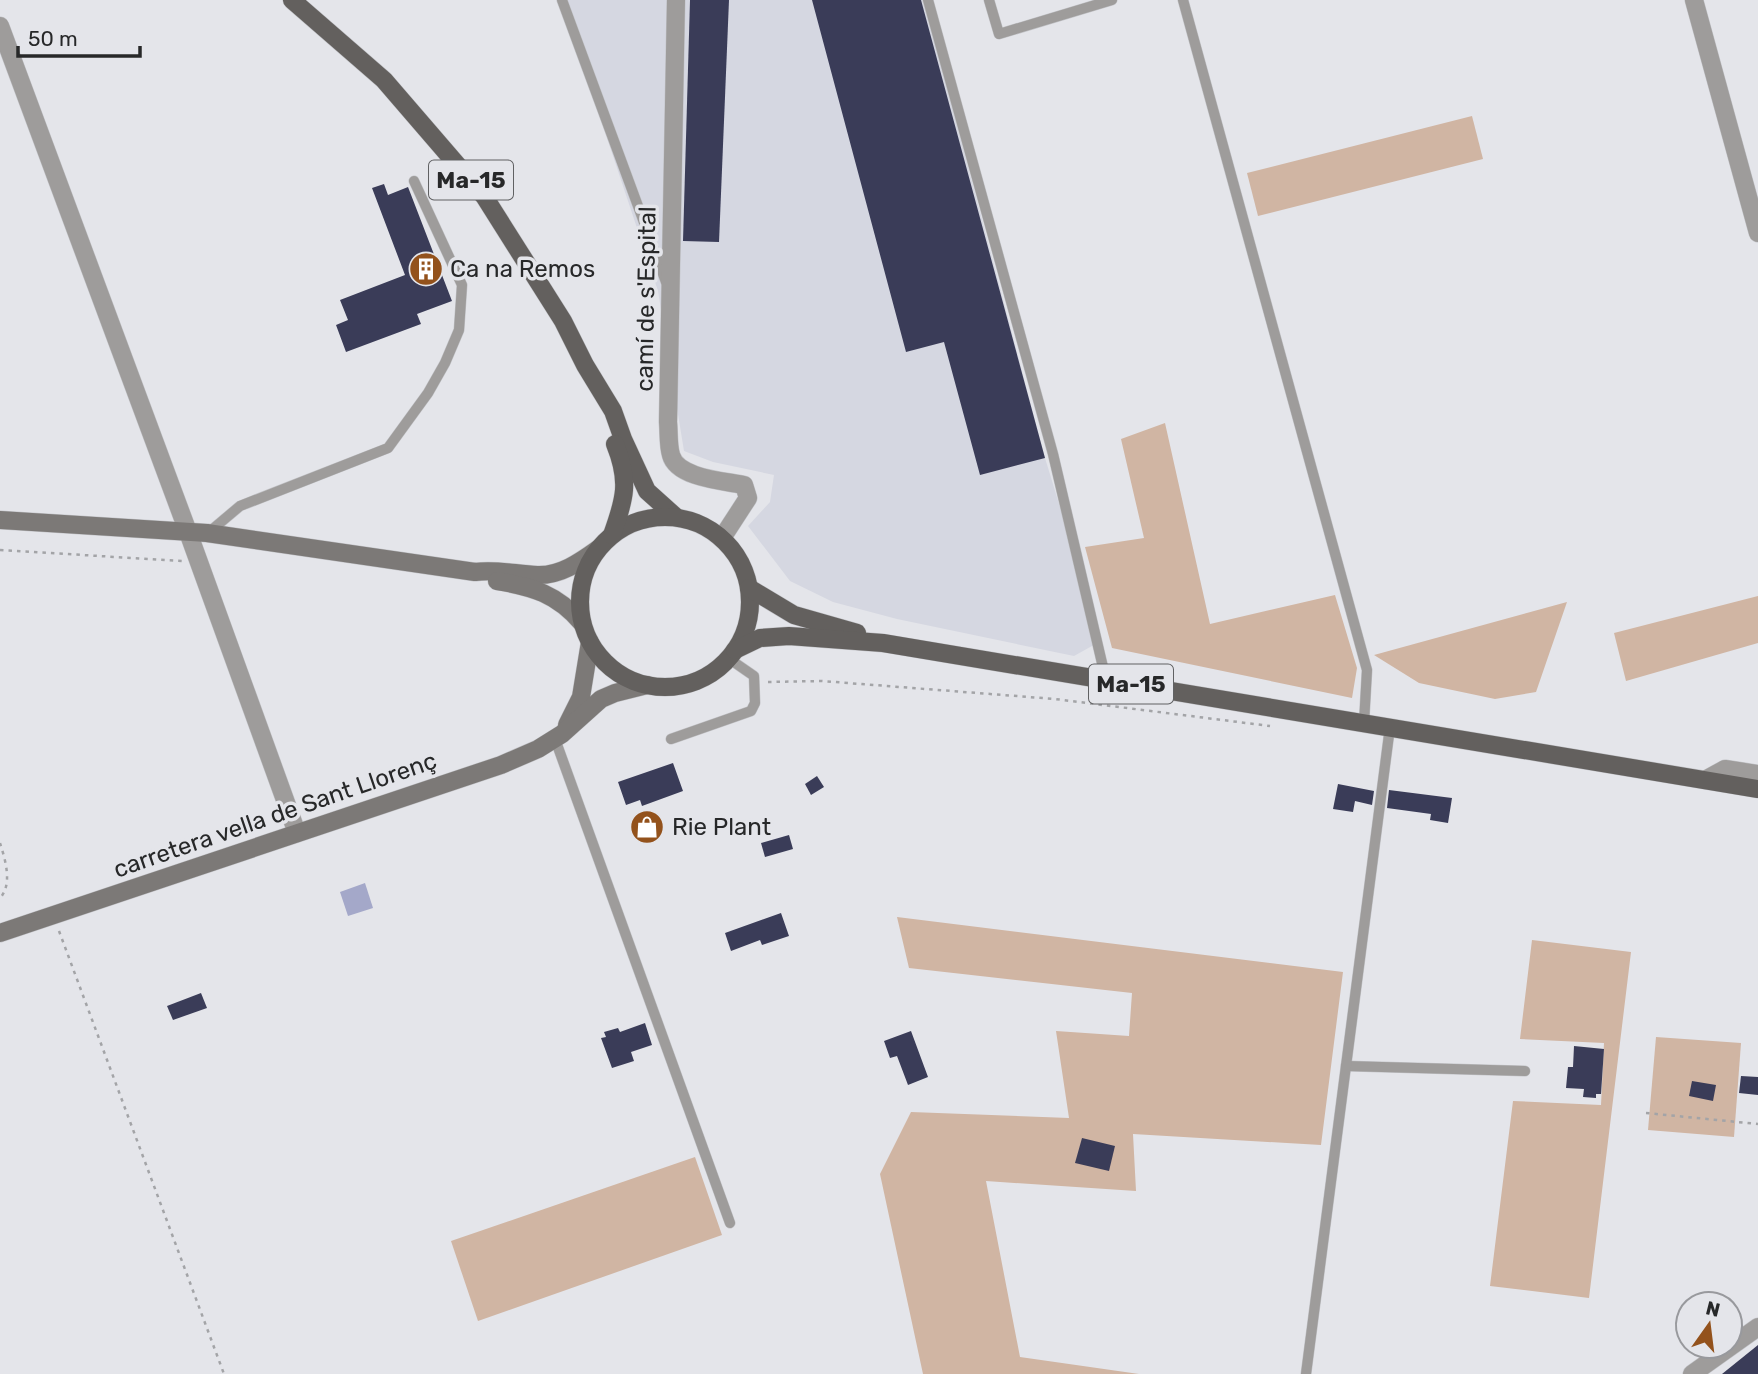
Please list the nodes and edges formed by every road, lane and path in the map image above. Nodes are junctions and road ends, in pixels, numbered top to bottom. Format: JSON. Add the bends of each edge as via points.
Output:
{"nodes":[{"id":1,"x":292,"y":0,"type":"edge"},
{"id":2,"x":562,"y":0,"type":"edge"},
{"id":3,"x":676,"y":0,"type":"edge"},
{"id":4,"x":928,"y":0,"type":"edge"},
{"id":5,"x":989,"y":0,"type":"edge"},
{"id":6,"x":1112,"y":0,"type":"edge"},
{"id":7,"x":1183,"y":0,"type":"edge"},
{"id":8,"x":1694,"y":0,"type":"edge"},
{"id":9,"x":0,"y":26,"type":"edge"},
{"id":10,"x":414,"y":181,"type":"dead end"},
{"id":11,"x":1758,"y":233,"type":"edge"},
{"id":12,"x":671,"y":293,"type":"junction"},
{"id":13,"x":603,"y":397,"type":"junction"},
{"id":14,"x":676,"y":517,"type":"junction"},
{"id":15,"x":0,"y":520,"type":"edge"},
{"id":16,"x":188,"y":531,"type":"junction"},
{"id":17,"x":208,"y":533,"type":"junction"},
{"id":18,"x":612,"y":535,"type":"junction"},
{"id":19,"x":722,"y":538,"type":"junction"},
{"id":20,"x":598,"y":549,"type":"junction"},
{"id":21,"x":0,"y":550,"type":"edge"},
{"id":22,"x":200,"y":562,"type":"junction"},
{"id":23,"x":475,"y":572,"type":"junction"},
{"id":24,"x":749,"y":588,"type":"junction"},
{"id":25,"x":582,"y":623,"type":"junction"},
{"id":26,"x":590,"y":642,"type":"junction"},
{"id":27,"x":883,"y":643,"type":"junction"},
{"id":28,"x":732,"y":654,"type":"junction"},
{"id":29,"x":1106,"y":680,"type":"junction"},
{"id":30,"x":754,"y":682,"type":"junction"},
{"id":31,"x":647,"y":685,"type":"junction"},
{"id":32,"x":1364,"y":723,"type":"junction"},
{"id":33,"x":1276,"y":727,"type":"dead end"},
{"id":34,"x":1390,"y":727,"type":"junction"},
{"id":35,"x":558,"y":736,"type":"junction"},
{"id":36,"x":671,"y":739,"type":"dead end"},
{"id":37,"x":1758,"y":774,"type":"edge"},
{"id":38,"x":1705,"y":780,"type":"junction"},
{"id":39,"x":1758,"y":789,"type":"edge"},
{"id":40,"x":297,"y":834,"type":"junction"},
{"id":41,"x":0,"y":843,"type":"edge"},
{"id":42,"x":0,"y":898,"type":"edge"},
{"id":43,"x":53,"y":915,"type":"junction"},
{"id":44,"x":0,"y":933,"type":"edge"},
{"id":45,"x":1346,"y":1066,"type":"junction"},
{"id":46,"x":1525,"y":1071,"type":"dead end"},
{"id":47,"x":1646,"y":1112,"type":"dead end"},
{"id":48,"x":1758,"y":1124,"type":"edge"},
{"id":49,"x":730,"y":1223,"type":"dead end"},
{"id":50,"x":1758,"y":1327,"type":"edge"},
{"id":51,"x":224,"y":1374,"type":"edge"},
{"id":52,"x":1306,"y":1374,"type":"edge"},
{"id":53,"x":1692,"y":1374,"type":"edge"}],
"edges":[{"from":1,"to":13,"type":"main road","number":"Ma-15","via":[[384,80],[484,196],[563,321]]},
{"from":2,"to":12,"type":"lane"},
{"from":3,"to":12,"type":"street","name":"camí de s'Espital"},
{"from":4,"to":29,"type":"lane","via":[[1052,454]]},
{"from":5,"to":6,"type":"lane","via":[[999,34]]},
{"from":7,"to":32,"type":"lane","via":[[1367,670]]},
{"from":8,"to":11,"type":"street"},
{"from":9,"to":16,"type":"street"},
{"from":10,"to":17,"type":"lane","via":[[461,285],[459,330],[428,393],[388,448],[240,506]]},
{"from":12,"to":19,"type":"street","name":"camí de s'Espital","via":[[671,457],[679,468],[694,475],[744,485],[748,498]]},
{"from":13,"to":14,"type":"main road","number":"Ma-15","via":[[647,491]]},
{"from":13,"to":18,"type":"main road","number":"Ma-15","via":[[625,478],[623,506]]},
{"from":14,"to":18,"type":"main road","number":"Ma-15","via":[[648,518]]},
{"from":14,"to":19,"type":"main road","number":"Ma-15"},
{"from":15,"to":16,"type":"street"},
{"from":16,"to":17,"type":"street"},
{"from":16,"to":22,"type":"street"},
{"from":17,"to":23,"type":"street"},
{"from":18,"to":20,"type":"main road","number":"Ma-15"},
{"from":19,"to":24,"type":"main road","number":"Ma-15","via":[[745,571]]},
{"from":20,"to":23,"type":"street","via":[[567,569],[540,575]]},
{"from":20,"to":25,"type":"main road","number":"Ma-15","via":[[582,581]]},
{"from":21,"to":22,"type":"path"},
{"from":22,"to":40,"type":"street"},
{"from":23,"to":25,"type":"street","via":[[487,579],[536,589],[561,602]]},
{"from":24,"to":27,"type":"main road","number":"Ma-15","via":[[794,615]]},
{"from":24,"to":28,"type":"main road","number":"Ma-15","via":[[748,620]]},
{"from":25,"to":26,"type":"main road","number":"Ma-15"},
{"from":26,"to":31,"type":"main road","number":"Ma-15","via":[[624,677]]},
{"from":26,"to":35,"type":"street","via":[[582,697]]},
{"from":27,"to":28,"type":"main road","number":"Ma-15","via":[[760,638]]},
{"from":27,"to":29,"type":"main road","number":"Ma-15"},
{"from":28,"to":30,"type":"lane","via":[[754,676]]},
{"from":28,"to":31,"type":"main road","number":"Ma-15","via":[[695,682]]},
{"from":29,"to":32,"type":"main road","number":"Ma-15"},
{"from":30,"to":33,"type":"path","via":[[822,681],[1055,699]]},
{"from":30,"to":36,"type":"lane","via":[[751,711]]},
{"from":31,"to":35,"type":"street","name":"carretera vella de Sant Llorenç","via":[[601,699]]},
{"from":32,"to":34,"type":"main road","number":"Ma-15"},
{"from":34,"to":38,"type":"main road","number":"Ma-15"},
{"from":34,"to":45,"type":"lane"},
{"from":35,"to":40,"type":"street","name":"carretera vella de Sant Llorenç","via":[[501,765]]},
{"from":35,"to":49,"type":"lane"},
{"from":37,"to":38,"type":"street","via":[[1725,769]]},
{"from":38,"to":39,"type":"main road","number":"Ma-15"},
{"from":40,"to":43,"type":"street","name":"carretera vella de Sant Llorenç"},
{"from":41,"to":42,"type":"path","via":[[7,863]]},
{"from":43,"to":44,"type":"street","name":"carretera vella de Sant Llorenç"},
{"from":43,"to":51,"type":"path"},
{"from":45,"to":46,"type":"lane"},
{"from":45,"to":52,"type":"lane"},
{"from":47,"to":48,"type":"path"},
{"from":50,"to":53,"type":"street"}]}
